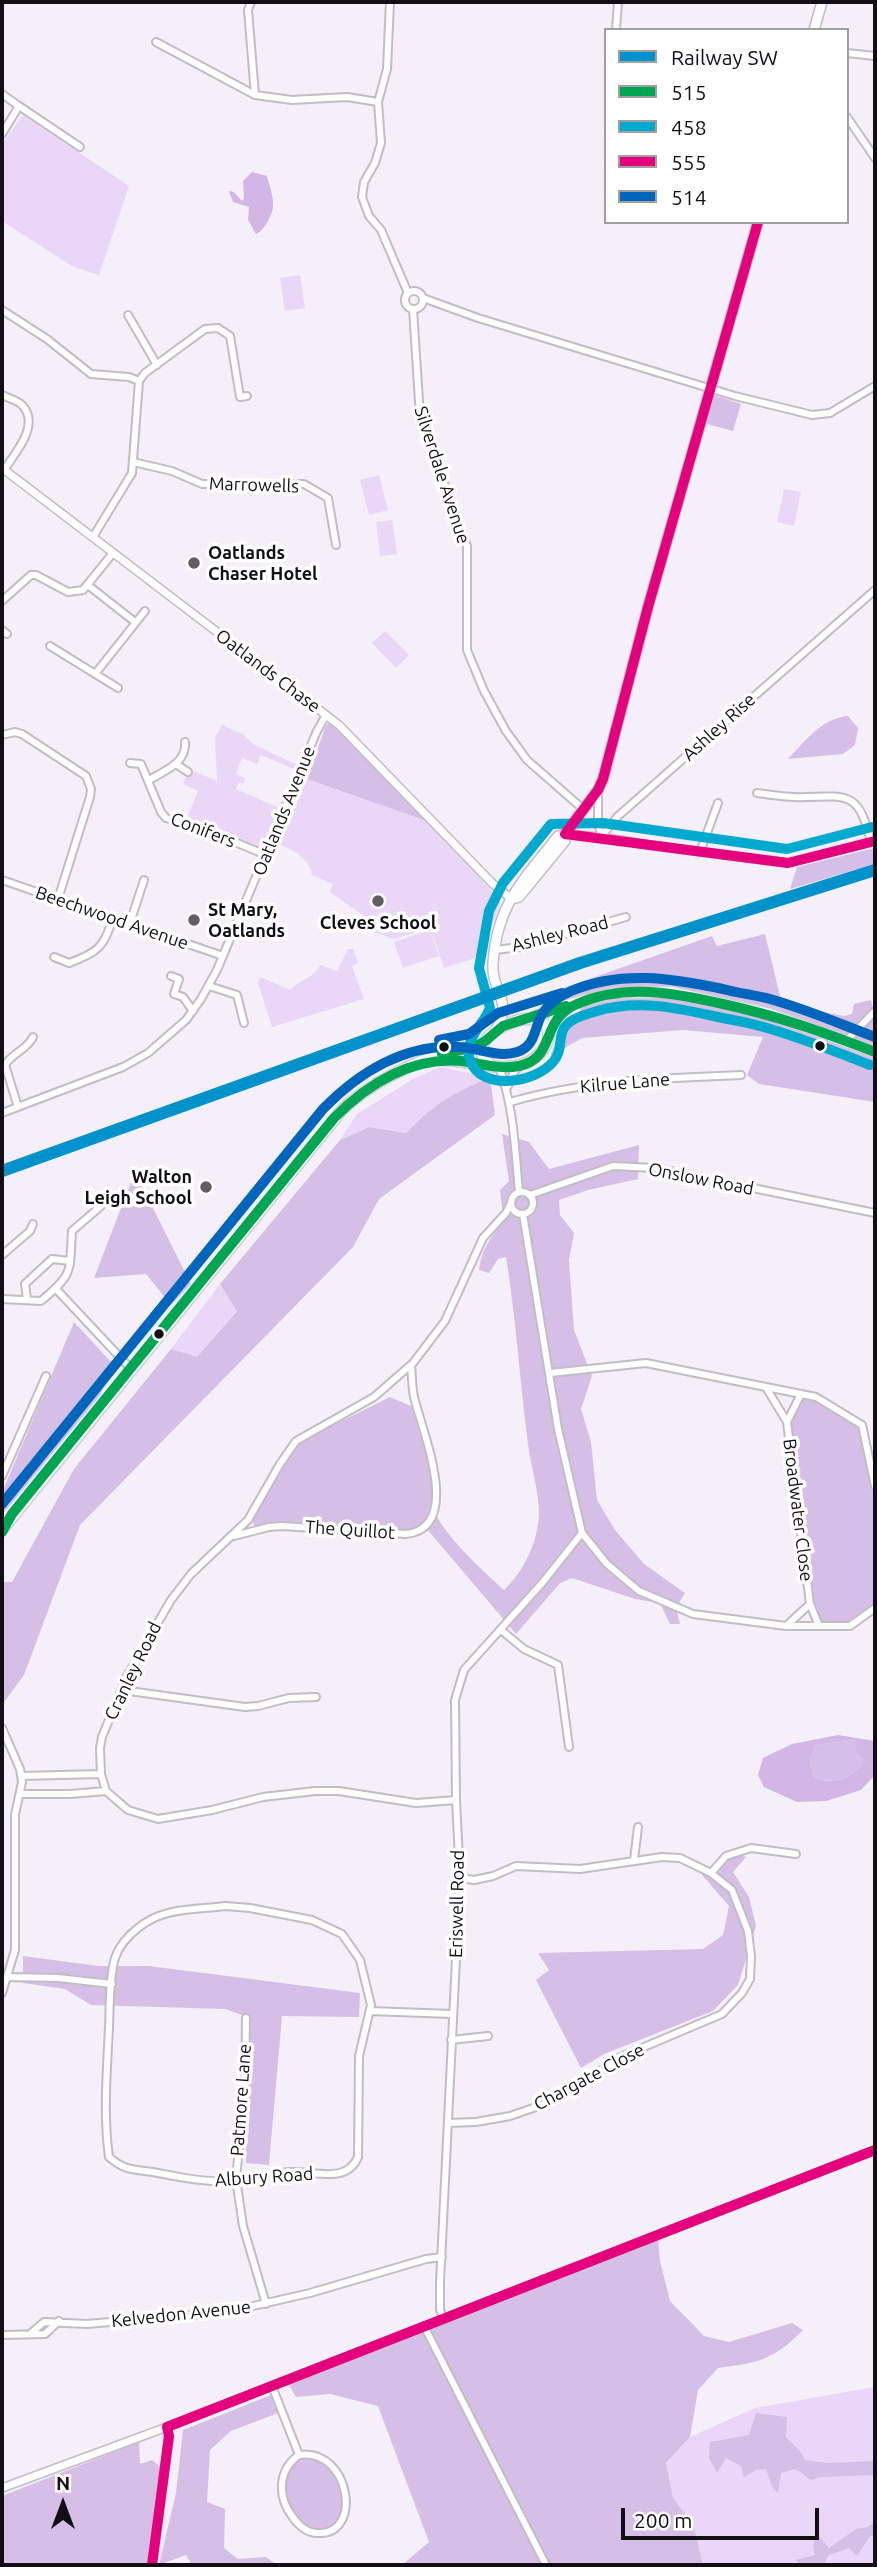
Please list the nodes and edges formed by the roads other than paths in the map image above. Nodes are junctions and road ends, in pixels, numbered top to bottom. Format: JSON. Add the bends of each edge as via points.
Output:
{"nodes":[{"id":1,"x":251,"y":2,"type":"edge"},
{"id":2,"x":390,"y":2,"type":"edge"},
{"id":3,"x":618,"y":2,"type":"edge"},
{"id":4,"x":822,"y":2,"type":"edge"},
{"id":5,"x":616,"y":28,"type":"edge"},
{"id":6,"x":815,"y":28,"type":"edge"},
{"id":7,"x":156,"y":42,"type":"dead end"},
{"id":8,"x":849,"y":53,"type":"edge"},
{"id":9,"x":875,"y":56,"type":"edge"},
{"id":10,"x":2,"y":94,"type":"edge"},
{"id":11,"x":255,"y":95,"type":"junction"},
{"id":12,"x":379,"y":102,"type":"junction"},
{"id":13,"x":19,"y":106,"type":"junction"},
{"id":14,"x":849,"y":120,"type":"edge"},
{"id":15,"x":2,"y":134,"type":"edge"},
{"id":16,"x":80,"y":147,"type":"dead end"},
{"id":17,"x":875,"y":158,"type":"edge"},
{"id":18,"x":757,"y":224,"type":"edge"},
{"id":19,"x":408,"y":293,"type":"junction"},
{"id":20,"x":423,"y":298,"type":"junction"},
{"id":21,"x":413,"y":309,"type":"junction"},
{"id":22,"x":2,"y":310,"type":"edge"},
{"id":23,"x":128,"y":315,"type":"dead end"},
{"id":24,"x":157,"y":365,"type":"junction"},
{"id":25,"x":139,"y":381,"type":"junction"},
{"id":26,"x":875,"y":386,"type":"edge"},
{"id":27,"x":709,"y":387,"type":"junction"},
{"id":28,"x":2,"y":395,"type":"edge"},
{"id":29,"x":247,"y":396,"type":"dead end"},
{"id":30,"x":133,"y":463,"type":"junction"},
{"id":31,"x":3,"y":469,"type":"edge"},
{"id":32,"x":93,"y":537,"type":"junction"},
{"id":33,"x":335,"y":545,"type":"dead end"},
{"id":34,"x":113,"y":553,"type":"junction"},
{"id":35,"x":89,"y":586,"type":"junction"},
{"id":36,"x":875,"y":590,"type":"edge"},
{"id":37,"x":2,"y":601,"type":"edge"},
{"id":38,"x":145,"y":611,"type":"dead end"},
{"id":39,"x":135,"y":622,"type":"junction"},
{"id":40,"x":50,"y":646,"type":"dead end"},
{"id":41,"x":95,"y":674,"type":"junction"},
{"id":42,"x":118,"y":688,"type":"dead end"},
{"id":43,"x":326,"y":715,"type":"junction"},
{"id":44,"x":2,"y":735,"type":"edge"},
{"id":45,"x":185,"y":742,"type":"dead end"},
{"id":46,"x":130,"y":763,"type":"dead end"},
{"id":47,"x":176,"y":764,"type":"junction"},
{"id":48,"x":188,"y":772,"type":"dead end"},
{"id":49,"x":149,"y":780,"type":"junction"},
{"id":50,"x":598,"y":790,"type":"junction"},
{"id":51,"x":757,"y":793,"type":"dead end"},
{"id":52,"x":718,"y":803,"type":"dead end"},
{"id":53,"x":583,"y":809,"type":"junction"},
{"id":54,"x":565,"y":834,"type":"junction"},
{"id":55,"x":601,"y":836,"type":"junction"},
{"id":56,"x":873,"y":842,"type":"edge"},
{"id":57,"x":700,"y":852,"type":"junction"},
{"id":58,"x":266,"y":855,"type":"junction"},
{"id":59,"x":2,"y":880,"type":"edge"},
{"id":60,"x":144,"y":880,"type":"dead end"},
{"id":61,"x":58,"y":899,"type":"junction"},
{"id":62,"x":512,"y":899,"type":"junction"},
{"id":63,"x":113,"y":917,"type":"junction"},
{"id":64,"x":626,"y":918,"type":"dead end"},
{"id":65,"x":130,"y":923,"type":"junction"},
{"id":66,"x":495,"y":950,"type":"junction"},
{"id":67,"x":223,"y":956,"type":"junction"},
{"id":68,"x":54,"y":957,"type":"dead end"},
{"id":69,"x":171,"y":976,"type":"dead end"},
{"id":70,"x":209,"y":986,"type":"junction"},
{"id":71,"x":574,"y":1004,"type":"junction"},
{"id":72,"x":504,"y":1006,"type":"junction"},
{"id":73,"x":193,"y":1011,"type":"junction"},
{"id":74,"x":875,"y":1011,"type":"edge"},
{"id":75,"x":525,"y":1019,"type":"junction"},
{"id":76,"x":244,"y":1023,"type":"dead end"},
{"id":77,"x":496,"y":1029,"type":"junction"},
{"id":78,"x":548,"y":1032,"type":"junction"},
{"id":79,"x":33,"y":1037,"type":"dead end"},
{"id":80,"x":846,"y":1041,"type":"junction"},
{"id":81,"x":484,"y":1042,"type":"junction"},
{"id":82,"x":875,"y":1052,"type":"edge"},
{"id":83,"x":427,"y":1061,"type":"junction"},
{"id":84,"x":494,"y":1065,"type":"junction"},
{"id":85,"x":522,"y":1065,"type":"junction"},
{"id":86,"x":741,"y":1075,"type":"dead end"},
{"id":87,"x":507,"y":1088,"type":"junction"},
{"id":88,"x":510,"y":1102,"type":"junction"},
{"id":89,"x":18,"y":1107,"type":"junction"},
{"id":90,"x":2,"y":1112,"type":"edge"},
{"id":91,"x":519,"y":1192,"type":"junction"},
{"id":92,"x":530,"y":1195,"type":"junction"},
{"id":93,"x":512,"y":1203,"type":"junction"},
{"id":94,"x":101,"y":1206,"type":"dead end"},
{"id":95,"x":875,"y":1213,"type":"edge"},
{"id":96,"x":523,"y":1214,"type":"junction"},
{"id":97,"x":33,"y":1224,"type":"dead end"},
{"id":98,"x":2,"y":1255,"type":"edge"},
{"id":99,"x":70,"y":1261,"type":"junction"},
{"id":100,"x":56,"y":1289,"type":"junction"},
{"id":101,"x":2,"y":1299,"type":"edge"},
{"id":102,"x":27,"y":1299,"type":"junction"},
{"id":103,"x":411,"y":1365,"type":"junction"},
{"id":104,"x":131,"y":1368,"type":"junction"},
{"id":105,"x":550,"y":1373,"type":"junction"},
{"id":106,"x":46,"y":1376,"type":"dead end"},
{"id":107,"x":767,"y":1388,"type":"junction"},
{"id":108,"x":802,"y":1394,"type":"junction"},
{"id":109,"x":786,"y":1422,"type":"junction"},
{"id":110,"x":2,"y":1476,"type":"edge"},
{"id":111,"x":875,"y":1486,"type":"edge"},
{"id":112,"x":2,"y":1530,"type":"edge"},
{"id":113,"x":582,"y":1533,"type":"junction"},
{"id":114,"x":232,"y":1536,"type":"junction"},
{"id":115,"x":810,"y":1604,"type":"junction"},
{"id":116,"x":875,"y":1608,"type":"edge"},
{"id":117,"x":786,"y":1626,"type":"junction"},
{"id":118,"x":819,"y":1626,"type":"junction"},
{"id":119,"x":501,"y":1630,"type":"junction"},
{"id":120,"x":122,"y":1690,"type":"junction"},
{"id":121,"x":316,"y":1697,"type":"dead end"},
{"id":122,"x":2,"y":1728,"type":"edge"},
{"id":123,"x":569,"y":1747,"type":"dead end"},
{"id":124,"x":101,"y":1774,"type":"junction"},
{"id":125,"x":21,"y":1776,"type":"junction"},
{"id":126,"x":106,"y":1791,"type":"junction"},
{"id":127,"x":20,"y":1794,"type":"junction"},
{"id":128,"x":456,"y":1800,"type":"junction"},
{"id":129,"x":638,"y":1827,"type":"dead end"},
{"id":130,"x":796,"y":1854,"type":"dead end"},
{"id":131,"x":634,"y":1860,"type":"junction"},
{"id":132,"x":711,"y":1873,"type":"junction"},
{"id":133,"x":460,"y":1878,"type":"junction"},
{"id":134,"x":7,"y":1977,"type":"junction"},
{"id":135,"x":111,"y":1984,"type":"junction"},
{"id":136,"x":2,"y":1993,"type":"edge"},
{"id":137,"x":370,"y":2011,"type":"junction"},
{"id":138,"x":452,"y":2014,"type":"junction"},
{"id":139,"x":246,"y":2018,"type":"dead end"},
{"id":140,"x":488,"y":2036,"type":"dead end"},
{"id":141,"x":451,"y":2040,"type":"junction"},
{"id":142,"x":448,"y":2123,"type":"junction"},
{"id":143,"x":875,"y":2150,"type":"edge"},
{"id":144,"x":236,"y":2179,"type":"junction"},
{"id":145,"x":442,"y":2257,"type":"junction"},
{"id":146,"x":266,"y":2304,"type":"junction"},
{"id":147,"x":443,"y":2319,"type":"junction"},
{"id":148,"x":424,"y":2326,"type":"junction"},
{"id":149,"x":2,"y":2335,"type":"edge"},
{"id":150,"x":272,"y":2386,"type":"junction"},
{"id":151,"x":167,"y":2427,"type":"junction"},
{"id":152,"x":299,"y":2455,"type":"junction"},
{"id":153,"x":2,"y":2488,"type":"edge"},
{"id":154,"x":152,"y":2565,"type":"edge"},
{"id":155,"x":546,"y":2565,"type":"edge"}],
"edges":[{"from":1,"to":11,"type":"street"},
{"from":2,"to":12,"type":"street","via":[[387,69]]},
{"from":3,"to":5,"type":"street"},
{"from":4,"to":6,"type":"main road"},
{"from":7,"to":11,"type":"street"},
{"from":8,"to":9,"type":"street"},
{"from":10,"to":13,"type":"street"},
{"from":11,"to":12,"type":"street"},
{"from":12,"to":19,"type":"street","via":[[381,143],[362,197],[369,216],[382,230]]},
{"from":13,"to":15,"type":"street"},
{"from":13,"to":16,"type":"street"},
{"from":14,"to":17,"type":"street"},
{"from":18,"to":27,"type":"main road","name":"Ashley Road"},
{"from":19,"to":20,"type":"street","via":[[417,291]]},
{"from":19,"to":21,"type":"street","via":[[405,301]]},
{"from":20,"to":21,"type":"street","via":[[421,306]]},
{"from":20,"to":27,"type":"street"},
{"from":21,"to":53,"type":"street","name":"Silverdale Avenue","via":[[420,417],[467,546],[467,650],[506,732],[527,760]]},
{"from":22,"to":25,"type":"street","via":[[91,374]]},
{"from":23,"to":24,"type":"street"},
{"from":24,"to":25,"type":"street"},
{"from":24,"to":29,"type":"street","via":[[205,330],[218,328],[230,336],[240,397]]},
{"from":25,"to":30,"type":"street"},
{"from":26,"to":27,"type":"street","via":[[830,413],[812,415]]},
{"from":27,"to":50,"type":"main road","name":"Ashley Road"},
{"from":28,"to":31,"type":"street","via":[[21,404],[29,416],[28,432]]},
{"from":30,"to":32,"type":"street","via":[[132,473]]},
{"from":30,"to":33,"type":"street","name":"Marrowells","via":[[172,471],[202,484],[304,484],[328,498]]},
{"from":31,"to":32,"type":"street","name":"Oatlands Chase"},
{"from":32,"to":34,"type":"street","name":"Oatlands Chase"},
{"from":34,"to":35,"type":"street"},
{"from":34,"to":43,"type":"street","name":"Oatlands Chase"},
{"from":35,"to":37,"type":"street","via":[[68,592],[31,575]]},
{"from":35,"to":39,"type":"street"},
{"from":36,"to":55,"type":"street","name":"Ashley Rise"},
{"from":38,"to":39,"type":"street"},
{"from":39,"to":41,"type":"street"},
{"from":40,"to":41,"type":"street"},
{"from":41,"to":42,"type":"street"},
{"from":43,"to":58,"type":"street","name":"Oatlands Avenue"},
{"from":43,"to":62,"type":"street","name":"Oatlands Chase"},
{"from":44,"to":61,"type":"street","via":[[22,734],[89,782],[90,797]]},
{"from":45,"to":47,"type":"street"},
{"from":46,"to":49,"type":"street","name":"Conifers","via":[[141,764]]},
{"from":47,"to":48,"type":"street"},
{"from":47,"to":49,"type":"street"},
{"from":49,"to":58,"type":"street","name":"Conifers","via":[[166,818]]},
{"from":50,"to":53,"type":"main road","name":"Ashley Road"},
{"from":50,"to":55,"type":"street"},
{"from":51,"to":56,"type":"street","via":[[846,797],[859,808]]},
{"from":52,"to":57,"type":"street"},
{"from":53,"to":54,"type":"main road","name":"Ashley Road"},
{"from":54,"to":55,"type":"street"},
{"from":54,"to":62,"type":"main road","name":"Ashley Road","via":[[558,836]]},
{"from":55,"to":57,"type":"street"},
{"from":56,"to":57,"type":"street","via":[[788,863]]},
{"from":58,"to":67,"type":"street","name":"Oatlands Avenue"},
{"from":59,"to":61,"type":"street","name":"Beechwood Avenue"},
{"from":60,"to":65,"type":"street"},
{"from":61,"to":63,"type":"street","name":"Beechwood Avenue"},
{"from":62,"to":66,"type":"main road","name":"Ashley Road","via":[[502,916]]},
{"from":63,"to":65,"type":"street","name":"Beechwood Avenue"},
{"from":63,"to":68,"type":"street","via":[[102,946],[94,953],[69,963]]},
{"from":64,"to":66,"type":"street","name":"Ashley Road"},
{"from":65,"to":67,"type":"street","name":"Beechwood Avenue"},
{"from":66,"to":72,"type":"main road","name":"Ashley Road","via":[[494,977]]},
{"from":67,"to":70,"type":"street","name":"Oatlands Avenue"},
{"from":69,"to":73,"type":"street","via":[[179,979],[174,994],[183,997]]},
{"from":70,"to":73,"type":"street","name":"Oatlands Avenue"},
{"from":70,"to":76,"type":"street","via":[[237,995]]},
{"from":71,"to":75,"type":"main road"},
{"from":71,"to":78,"type":"main road","via":[[555,1018]]},
{"from":71,"to":80,"type":"main road","via":[[614,993],[682,993],[770,1014]]},
{"from":72,"to":75,"type":"main road"},
{"from":72,"to":77,"type":"main road"},
{"from":73,"to":89,"type":"street","name":"Oatlands Avenue","via":[[135,1061]]},
{"from":74,"to":80,"type":"street"},
{"from":75,"to":77,"type":"main road"},
{"from":75,"to":78,"type":"main road","via":[[540,1023]]},
{"from":77,"to":81,"type":"main road"},
{"from":78,"to":85,"type":"main road","via":[[544,1052]]},
{"from":79,"to":89,"type":"street","via":[[5,1065]]},
{"from":80,"to":82,"type":"main road"},
{"from":81,"to":83,"type":"main road"},
{"from":81,"to":84,"type":"main road","via":[[483,1056]]},
{"from":83,"to":84,"type":"main road"},
{"from":83,"to":104,"type":"main road","via":[[370,1088],[342,1110]]},
{"from":84,"to":85,"type":"main road"},
{"from":84,"to":87,"type":"street"},
{"from":85,"to":87,"type":"street"},
{"from":86,"to":88,"type":"street","name":"Kilrue Lane","via":[[643,1079],[550,1091]]},
{"from":87,"to":88,"type":"street"},
{"from":88,"to":91,"type":"street"},
{"from":89,"to":90,"type":"street","name":"Oatlands Avenue"},
{"from":91,"to":92,"type":"street"},
{"from":91,"to":93,"type":"street"},
{"from":92,"to":95,"type":"street","name":"Onslow Road","via":[[613,1166],[655,1168]]},
{"from":92,"to":96,"type":"street","via":[[533,1206]]},
{"from":93,"to":96,"type":"street","via":[[514,1210]]},
{"from":93,"to":103,"type":"street","name":"Cranley Road","via":[[483,1238],[445,1321]]},
{"from":94,"to":99,"type":"street","via":[[72,1230]]},
{"from":96,"to":105,"type":"street"},
{"from":97,"to":98,"type":"street"},
{"from":99,"to":100,"type":"street","via":[[69,1275]]},
{"from":99,"to":102,"type":"street","via":[[52,1258],[25,1284]]},
{"from":100,"to":102,"type":"street","via":[[41,1301]]},
{"from":100,"to":104,"type":"street"},
{"from":101,"to":102,"type":"street"},
{"from":103,"to":114,"type":"street","name":"Cranley Road","via":[[363,1405],[296,1441],[253,1513]]},
{"from":103,"to":114,"type":"street","name":"The Quillot","via":[[436,1483],[437,1505],[427,1526],[406,1534],[282,1526]]},
{"from":104,"to":112,"type":"main road"},
{"from":105,"to":107,"type":"street","via":[[646,1363]]},
{"from":105,"to":113,"type":"street"},
{"from":106,"to":110,"type":"street"},
{"from":107,"to":108,"type":"street"},
{"from":107,"to":109,"type":"street","name":"Broadwater Close"},
{"from":108,"to":109,"type":"street"},
{"from":108,"to":111,"type":"street","via":[[816,1397],[862,1425]]},
{"from":109,"to":115,"type":"street","name":"Broadwater Close"},
{"from":113,"to":117,"type":"street","via":[[607,1564],[639,1591],[693,1614]]},
{"from":113,"to":119,"type":"street","name":"Eriswell Road"},
{"from":114,"to":120,"type":"street","name":"Cranley Road","via":[[171,1600]]},
{"from":115,"to":117,"type":"street","name":"Broadwater Close"},
{"from":115,"to":118,"type":"street"},
{"from":116,"to":118,"type":"street","via":[[850,1626]]},
{"from":117,"to":118,"type":"street"},
{"from":119,"to":123,"type":"street","via":[[524,1649],[558,1665]]},
{"from":119,"to":128,"type":"street","name":"Eriswell Road","via":[[464,1670],[458,1684]]},
{"from":120,"to":121,"type":"street","via":[[245,1707]]},
{"from":120,"to":124,"type":"street","name":"Cranley Road","via":[[102,1737]]},
{"from":122,"to":125,"type":"street"},
{"from":124,"to":125,"type":"street"},
{"from":124,"to":126,"type":"street","name":"Cranley Road"},
{"from":125,"to":127,"type":"street"},
{"from":126,"to":127,"type":"street"},
{"from":126,"to":128,"type":"street","via":[[128,1810],[158,1819],[315,1791],[416,1803]]},
{"from":127,"to":134,"type":"street","via":[[15,1815],[15,1950]]},
{"from":128,"to":133,"type":"street","name":"Eriswell Road"},
{"from":129,"to":131,"type":"street"},
{"from":130,"to":132,"type":"street","via":[[751,1848],[726,1856]]},
{"from":131,"to":132,"type":"street","name":"Chargate Close","via":[[680,1858]]},
{"from":131,"to":133,"type":"street","name":"Chargate Close","via":[[580,1869],[516,1866],[493,1876]]},
{"from":132,"to":142,"type":"street","name":"Chargate Close","via":[[732,1891],[748,1931],[750,1979],[730,2007],[618,2057],[576,2088],[539,2106],[510,2116]]},
{"from":133,"to":138,"type":"street","name":"Eriswell Road"},
{"from":134,"to":135,"type":"street"},
{"from":134,"to":136,"type":"street"},
{"from":135,"to":137,"type":"street","via":[[120,1947],[136,1928],[157,1915],[181,1909],[250,1908],[304,1917],[342,1934],[360,1960]]},
{"from":135,"to":144,"type":"street","name":"Albury Road","via":[[108,2157],[125,2169],[206,2181]]},
{"from":137,"to":138,"type":"street"},
{"from":137,"to":144,"type":"street","name":"Albury Road","via":[[359,2056],[360,2147],[354,2167],[336,2174],[292,2172]]},
{"from":138,"to":141,"type":"street","name":"Eriswell Road"},
{"from":139,"to":144,"type":"street","name":"Patmore Lane"},
{"from":140,"to":141,"type":"street"},
{"from":141,"to":142,"type":"street","name":"Eriswell Road"},
{"from":142,"to":145,"type":"street","name":"Eriswell Road"},
{"from":143,"to":147,"type":"street"},
{"from":144,"to":146,"type":"street","name":"Patmore Lane","via":[[243,2226]]},
{"from":145,"to":146,"type":"street","name":"Kelvedon Avenue"},
{"from":145,"to":147,"type":"street","name":"Eriswell Road"},
{"from":146,"to":149,"type":"street","name":"Kelvedon Avenue","via":[[181,2317],[87,2324],[44,2322],[31,2333]]},
{"from":147,"to":148,"type":"street"},
{"from":148,"to":150,"type":"street"},
{"from":148,"to":155,"type":"street"},
{"from":150,"to":151,"type":"street"},
{"from":150,"to":152,"type":"street"},
{"from":151,"to":153,"type":"street"},
{"from":151,"to":154,"type":"street"},
{"from":152,"to":152,"type":"street","via":[[318,2456],[328,2463],[344,2487],[344,2516],[326,2533],[303,2528],[285,2504],[284,2474],[288,2463]]}]}
